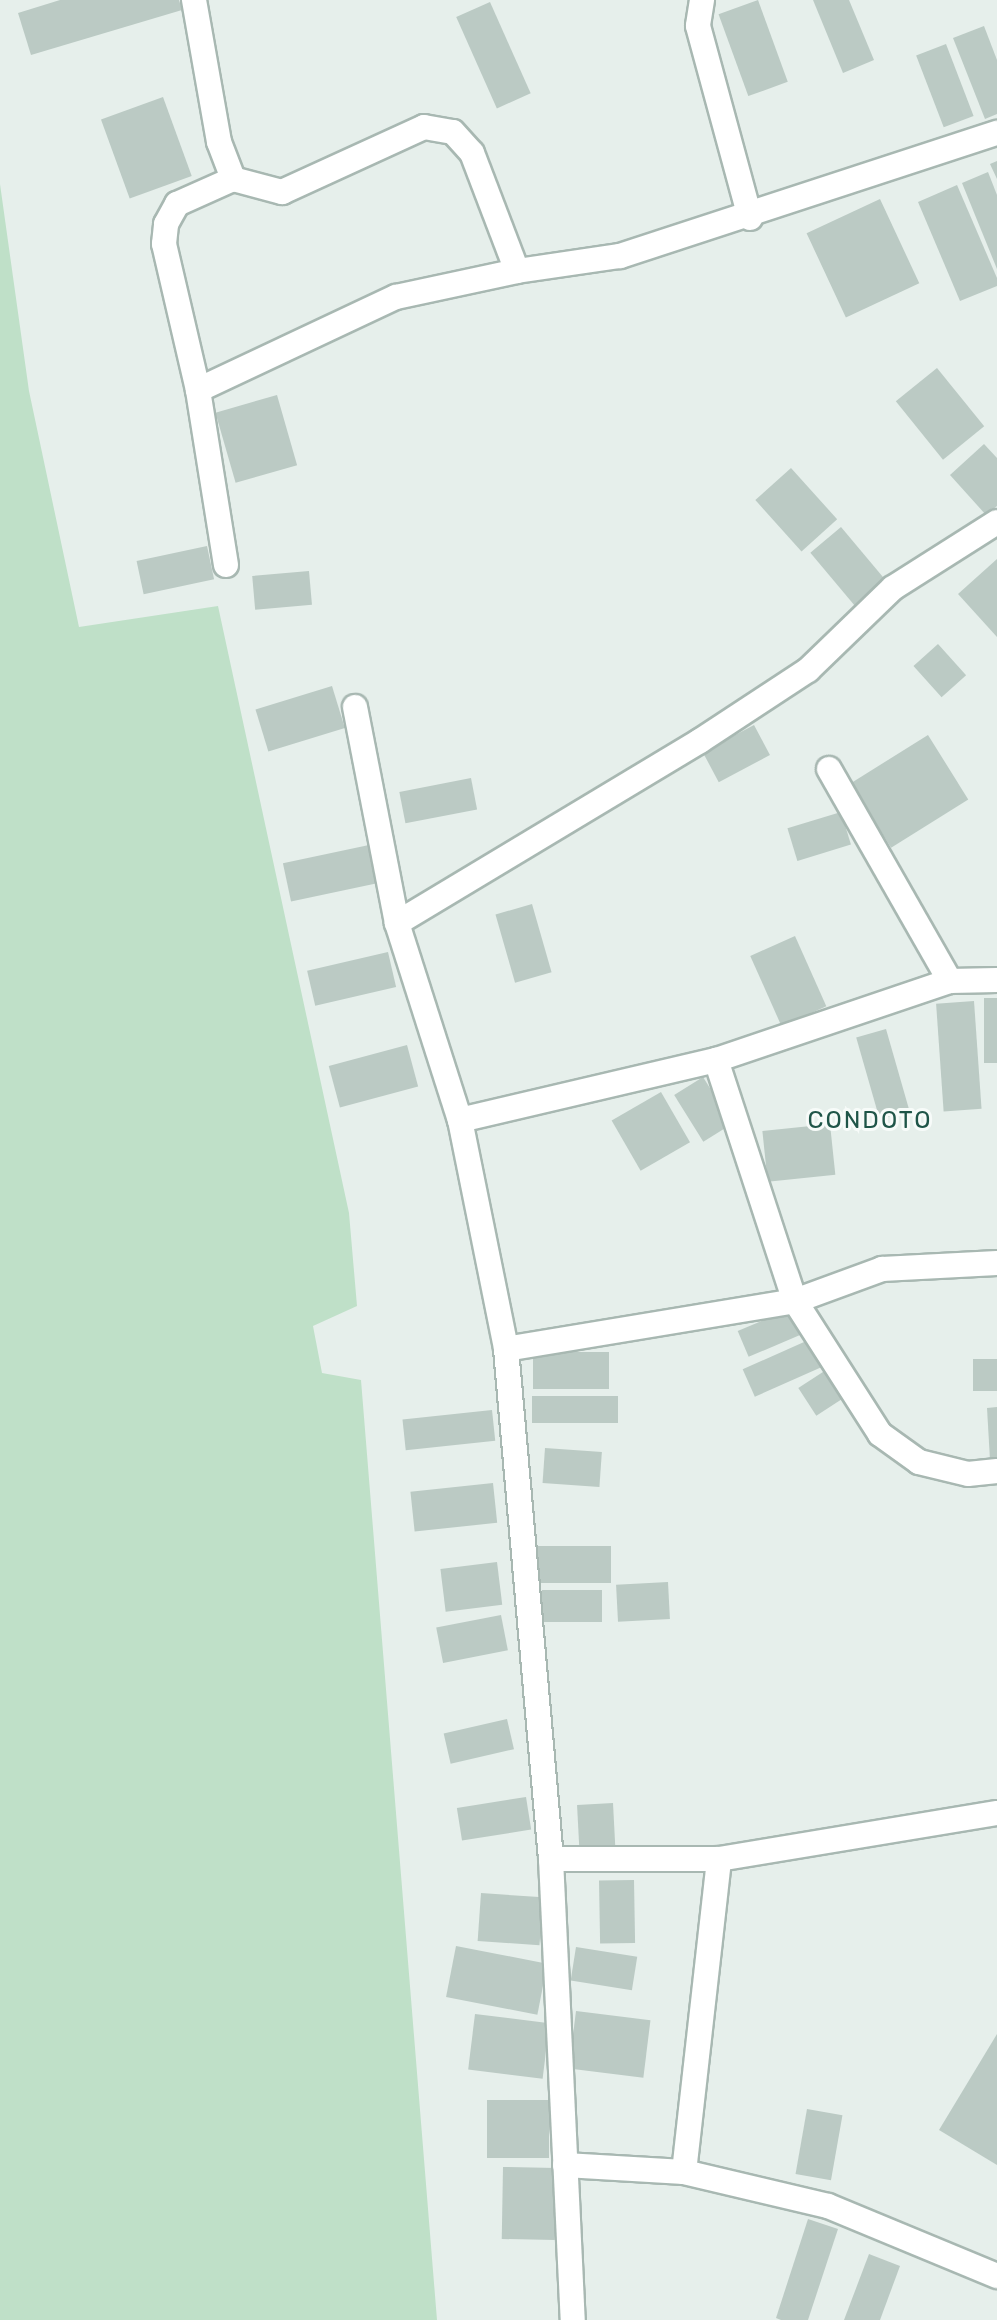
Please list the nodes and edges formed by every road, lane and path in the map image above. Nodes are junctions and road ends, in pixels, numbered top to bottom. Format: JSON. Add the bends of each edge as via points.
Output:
{"nodes":[{"id":1,"x":194,"y":0,"type":"edge"},
{"id":2,"x":702,"y":0,"type":"edge"},
{"id":3,"x":997,"y":133,"type":"edge"},
{"id":4,"x":233,"y":179,"type":"junction"},
{"id":5,"x":750,"y":218,"type":"junction"},
{"id":6,"x":517,"y":271,"type":"junction"},
{"id":7,"x":198,"y":390,"type":"junction"},
{"id":8,"x":997,"y":522,"type":"edge"},
{"id":9,"x":226,"y":565,"type":"dead end"},
{"id":10,"x":355,"y":707,"type":"dead end"},
{"id":11,"x":829,"y":769,"type":"dead end"},
{"id":12,"x":397,"y":923,"type":"junction"},
{"id":13,"x":997,"y":980,"type":"edge"},
{"id":14,"x":950,"y":981,"type":"junction"},
{"id":15,"x":716,"y":1060,"type":"junction"},
{"id":16,"x":460,"y":1120,"type":"junction"},
{"id":17,"x":997,"y":1263,"type":"edge"},
{"id":18,"x":795,"y":1301,"type":"junction"},
{"id":19,"x":506,"y":1349,"type":"junction"},
{"id":20,"x":997,"y":1471,"type":"edge"},
{"id":21,"x":997,"y":1813,"type":"edge"},
{"id":22,"x":551,"y":1859,"type":"junction"},
{"id":23,"x":719,"y":1859,"type":"junction"},
{"id":24,"x":565,"y":2165,"type":"junction"},
{"id":25,"x":684,"y":2172,"type":"junction"},
{"id":26,"x":997,"y":2276,"type":"edge"},
{"id":27,"x":573,"y":2320,"type":"edge"}],
"edges":[{"from":1,"to":4,"type":"street","via":[[219,142]]},
{"from":2,"to":5,"type":"street","via":[[698,26]]},
{"from":3,"to":5,"type":"street"},
{"from":4,"to":6,"type":"street","via":[[282,192],[424,127],[453,132],[472,153]]},
{"from":4,"to":7,"type":"street","via":[[177,204],[166,224],[164,244]]},
{"from":5,"to":6,"type":"street","via":[[620,256]]},
{"from":6,"to":7,"type":"street","via":[[396,297]]},
{"from":7,"to":9,"type":"street"},
{"from":8,"to":12,"type":"street","via":[[893,588],[808,670]]},
{"from":10,"to":12,"type":"street"},
{"from":11,"to":14,"type":"street"},
{"from":12,"to":16,"type":"street"},
{"from":13,"to":14,"type":"street"},
{"from":14,"to":15,"type":"street"},
{"from":15,"to":16,"type":"street"},
{"from":15,"to":18,"type":"street"},
{"from":16,"to":19,"type":"street"},
{"from":17,"to":18,"type":"street","via":[[882,1269]]},
{"from":18,"to":19,"type":"street"},
{"from":18,"to":20,"type":"street","via":[[880,1434],[919,1462],[968,1474]]},
{"from":19,"to":22,"type":"street"},
{"from":21,"to":23,"type":"street"},
{"from":22,"to":23,"type":"street"},
{"from":22,"to":24,"type":"street"},
{"from":23,"to":25,"type":"street"},
{"from":24,"to":25,"type":"street"},
{"from":24,"to":27,"type":"street"},
{"from":25,"to":26,"type":"street","via":[[828,2206]]}]}
